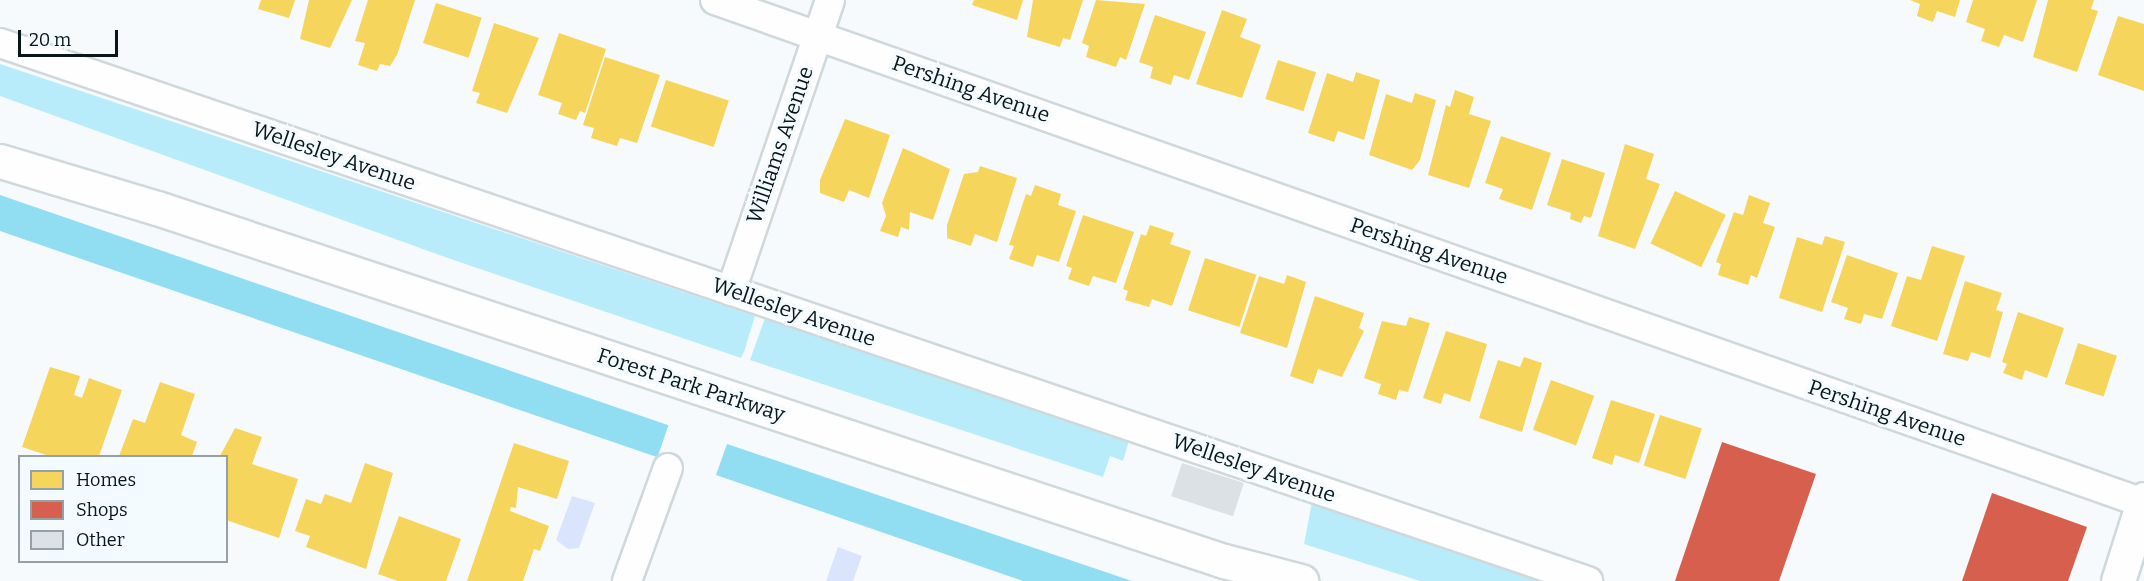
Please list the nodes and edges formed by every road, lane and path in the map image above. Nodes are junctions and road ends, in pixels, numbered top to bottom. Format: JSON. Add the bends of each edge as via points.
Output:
{"nodes":[{"id":1,"x":715,"y":0,"type":"edge"},
{"id":2,"x":830,"y":0,"type":"edge"},
{"id":3,"x":818,"y":35,"type":"junction"},
{"id":4,"x":0,"y":43,"type":"edge"},
{"id":5,"x":0,"y":140,"type":"edge"},
{"id":6,"x":0,"y":161,"type":"edge"},
{"id":7,"x":157,"y":208,"type":"junction"},
{"id":8,"x":731,"y":291,"type":"junction"},
{"id":9,"x":668,"y":468,"type":"dead end"},
{"id":10,"x":2143,"y":501,"type":"edge"},
{"id":11,"x":1224,"y":561,"type":"junction"},
{"id":12,"x":627,"y":581,"type":"edge"},
{"id":13,"x":1270,"y":581,"type":"edge"},
{"id":14,"x":1301,"y":581,"type":"edge"},
{"id":15,"x":1588,"y":581,"type":"edge"},
{"id":16,"x":2118,"y":581,"type":"edge"}],
"edges":[{"from":1,"to":3,"type":"street","name":"Pershing Avenue"},
{"from":2,"to":3,"type":"street","name":"Williams Avenue"},
{"from":3,"to":8,"type":"street","name":"Williams Avenue"},
{"from":3,"to":10,"type":"street","name":"Pershing Avenue"},
{"from":4,"to":8,"type":"street","name":"Wellesley Avenue"},
{"from":5,"to":7,"type":"main road","name":"Forest Park Parkway"},
{"from":6,"to":7,"type":"main road","name":"Forest Park Parkway"},
{"from":7,"to":11,"type":"main road","name":"Forest Park Parkway"},
{"from":8,"to":15,"type":"street","name":"Wellesley Avenue"},
{"from":9,"to":12,"type":"street"},
{"from":10,"to":16,"type":"main road"},
{"from":11,"to":13,"type":"main road","name":"Forest Park Parkway"},
{"from":11,"to":14,"type":"main road","name":"Forest Park Parkway"}]}
